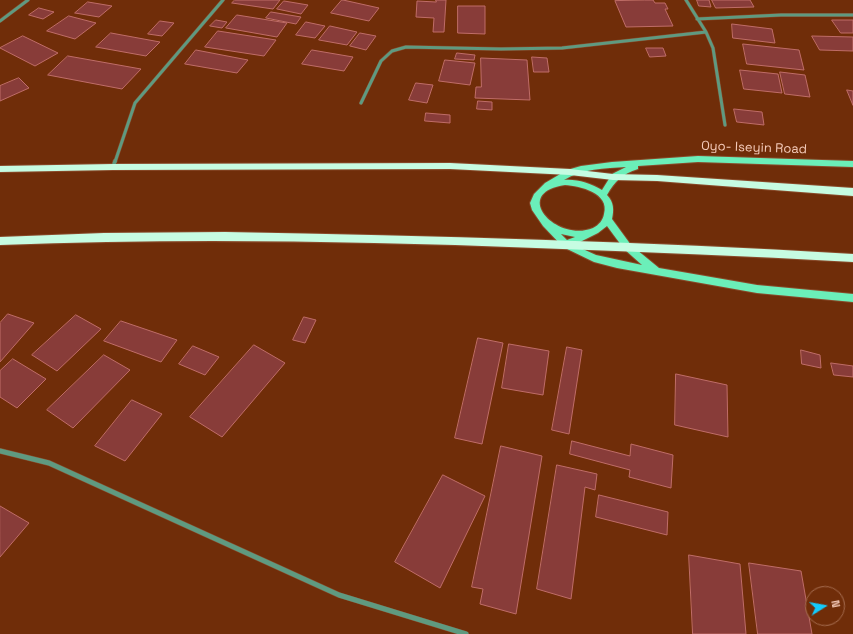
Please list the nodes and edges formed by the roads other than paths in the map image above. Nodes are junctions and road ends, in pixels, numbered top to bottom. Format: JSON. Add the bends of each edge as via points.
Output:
{"nodes":[{"id":1,"x":28,"y":0,"type":"edge"},
{"id":2,"x":223,"y":0,"type":"edge"},
{"id":3,"x":686,"y":0,"type":"edge"},
{"id":4,"x":853,"y":15,"type":"edge"},
{"id":5,"x":697,"y":19,"type":"junction"},
{"id":6,"x":0,"y":21,"type":"edge"},
{"id":7,"x":706,"y":32,"type":"junction"},
{"id":8,"x":360,"y":103,"type":"dead end"},
{"id":9,"x":725,"y":125,"type":"dead end"},
{"id":10,"x":655,"y":161,"type":"junction"},
{"id":11,"x":853,"y":164,"type":"edge"},
{"id":12,"x":113,"y":166,"type":"junction"},
{"id":13,"x":0,"y":170,"type":"edge"},
{"id":14,"x":570,"y":172,"type":"junction"},
{"id":15,"x":613,"y":177,"type":"junction"},
{"id":16,"x":583,"y":183,"type":"junction"},
{"id":17,"x":548,"y":185,"type":"junction"},
{"id":18,"x":853,"y":192,"type":"edge"},
{"id":19,"x":603,"y":195,"type":"junction"},
{"id":20,"x":608,"y":220,"type":"junction"},
{"id":21,"x":546,"y":224,"type":"junction"},
{"id":22,"x":592,"y":231,"type":"junction"},
{"id":23,"x":0,"y":241,"type":"edge"},
{"id":24,"x":566,"y":245,"type":"junction"},
{"id":25,"x":628,"y":248,"type":"junction"},
{"id":26,"x":853,"y":258,"type":"edge"},
{"id":27,"x":661,"y":272,"type":"junction"},
{"id":28,"x":853,"y":298,"type":"edge"},
{"id":29,"x":0,"y":451,"type":"edge"},
{"id":30,"x":466,"y":634,"type":"edge"}],
"edges":[{"from":1,"to":6,"type":"street"},
{"from":2,"to":12,"type":"street","via":[[135,103]]},
{"from":3,"to":5,"type":"street"},
{"from":4,"to":5,"type":"street"},
{"from":5,"to":7,"type":"street"},
{"from":7,"to":8,"type":"street","via":[[562,48],[501,50],[406,47],[392,50],[381,61]]},
{"from":7,"to":9,"type":"street","via":[[713,48]]},
{"from":10,"to":11,"type":"main road","name":"Oyo- Iseyin Road","via":[[698,159]]},
{"from":10,"to":14,"type":"main road"},
{"from":10,"to":15,"type":"main road","via":[[624,170]]},
{"from":12,"to":13,"type":"highway"},
{"from":12,"to":14,"type":"highway","via":[[450,166]]},
{"from":14,"to":15,"type":"highway"},
{"from":14,"to":16,"type":"main road"},
{"from":14,"to":17,"type":"main road"},
{"from":15,"to":18,"type":"highway"},
{"from":15,"to":19,"type":"main road"},
{"from":16,"to":17,"type":"main road","via":[[571,181]]},
{"from":16,"to":19,"type":"main road"},
{"from":17,"to":21,"type":"main road","via":[[540,191],[535,208]]},
{"from":19,"to":20,"type":"main road","via":[[610,212]]},
{"from":20,"to":22,"type":"main road","via":[[602,227]]},
{"from":20,"to":25,"type":"main road","via":[[616,235]]},
{"from":21,"to":22,"type":"main road","via":[[569,233],[581,234]]},
{"from":21,"to":24,"type":"main road"},
{"from":22,"to":24,"type":"main road"},
{"from":23,"to":24,"type":"highway","via":[[225,236]]},
{"from":24,"to":25,"type":"highway"},
{"from":24,"to":27,"type":"main road","via":[[594,258]]},
{"from":25,"to":26,"type":"highway","via":[[741,251]]},
{"from":25,"to":27,"type":"main road"},
{"from":27,"to":28,"type":"main road","via":[[757,288]]},
{"from":29,"to":30,"type":"street","via":[[49,463],[339,595]]}]}
